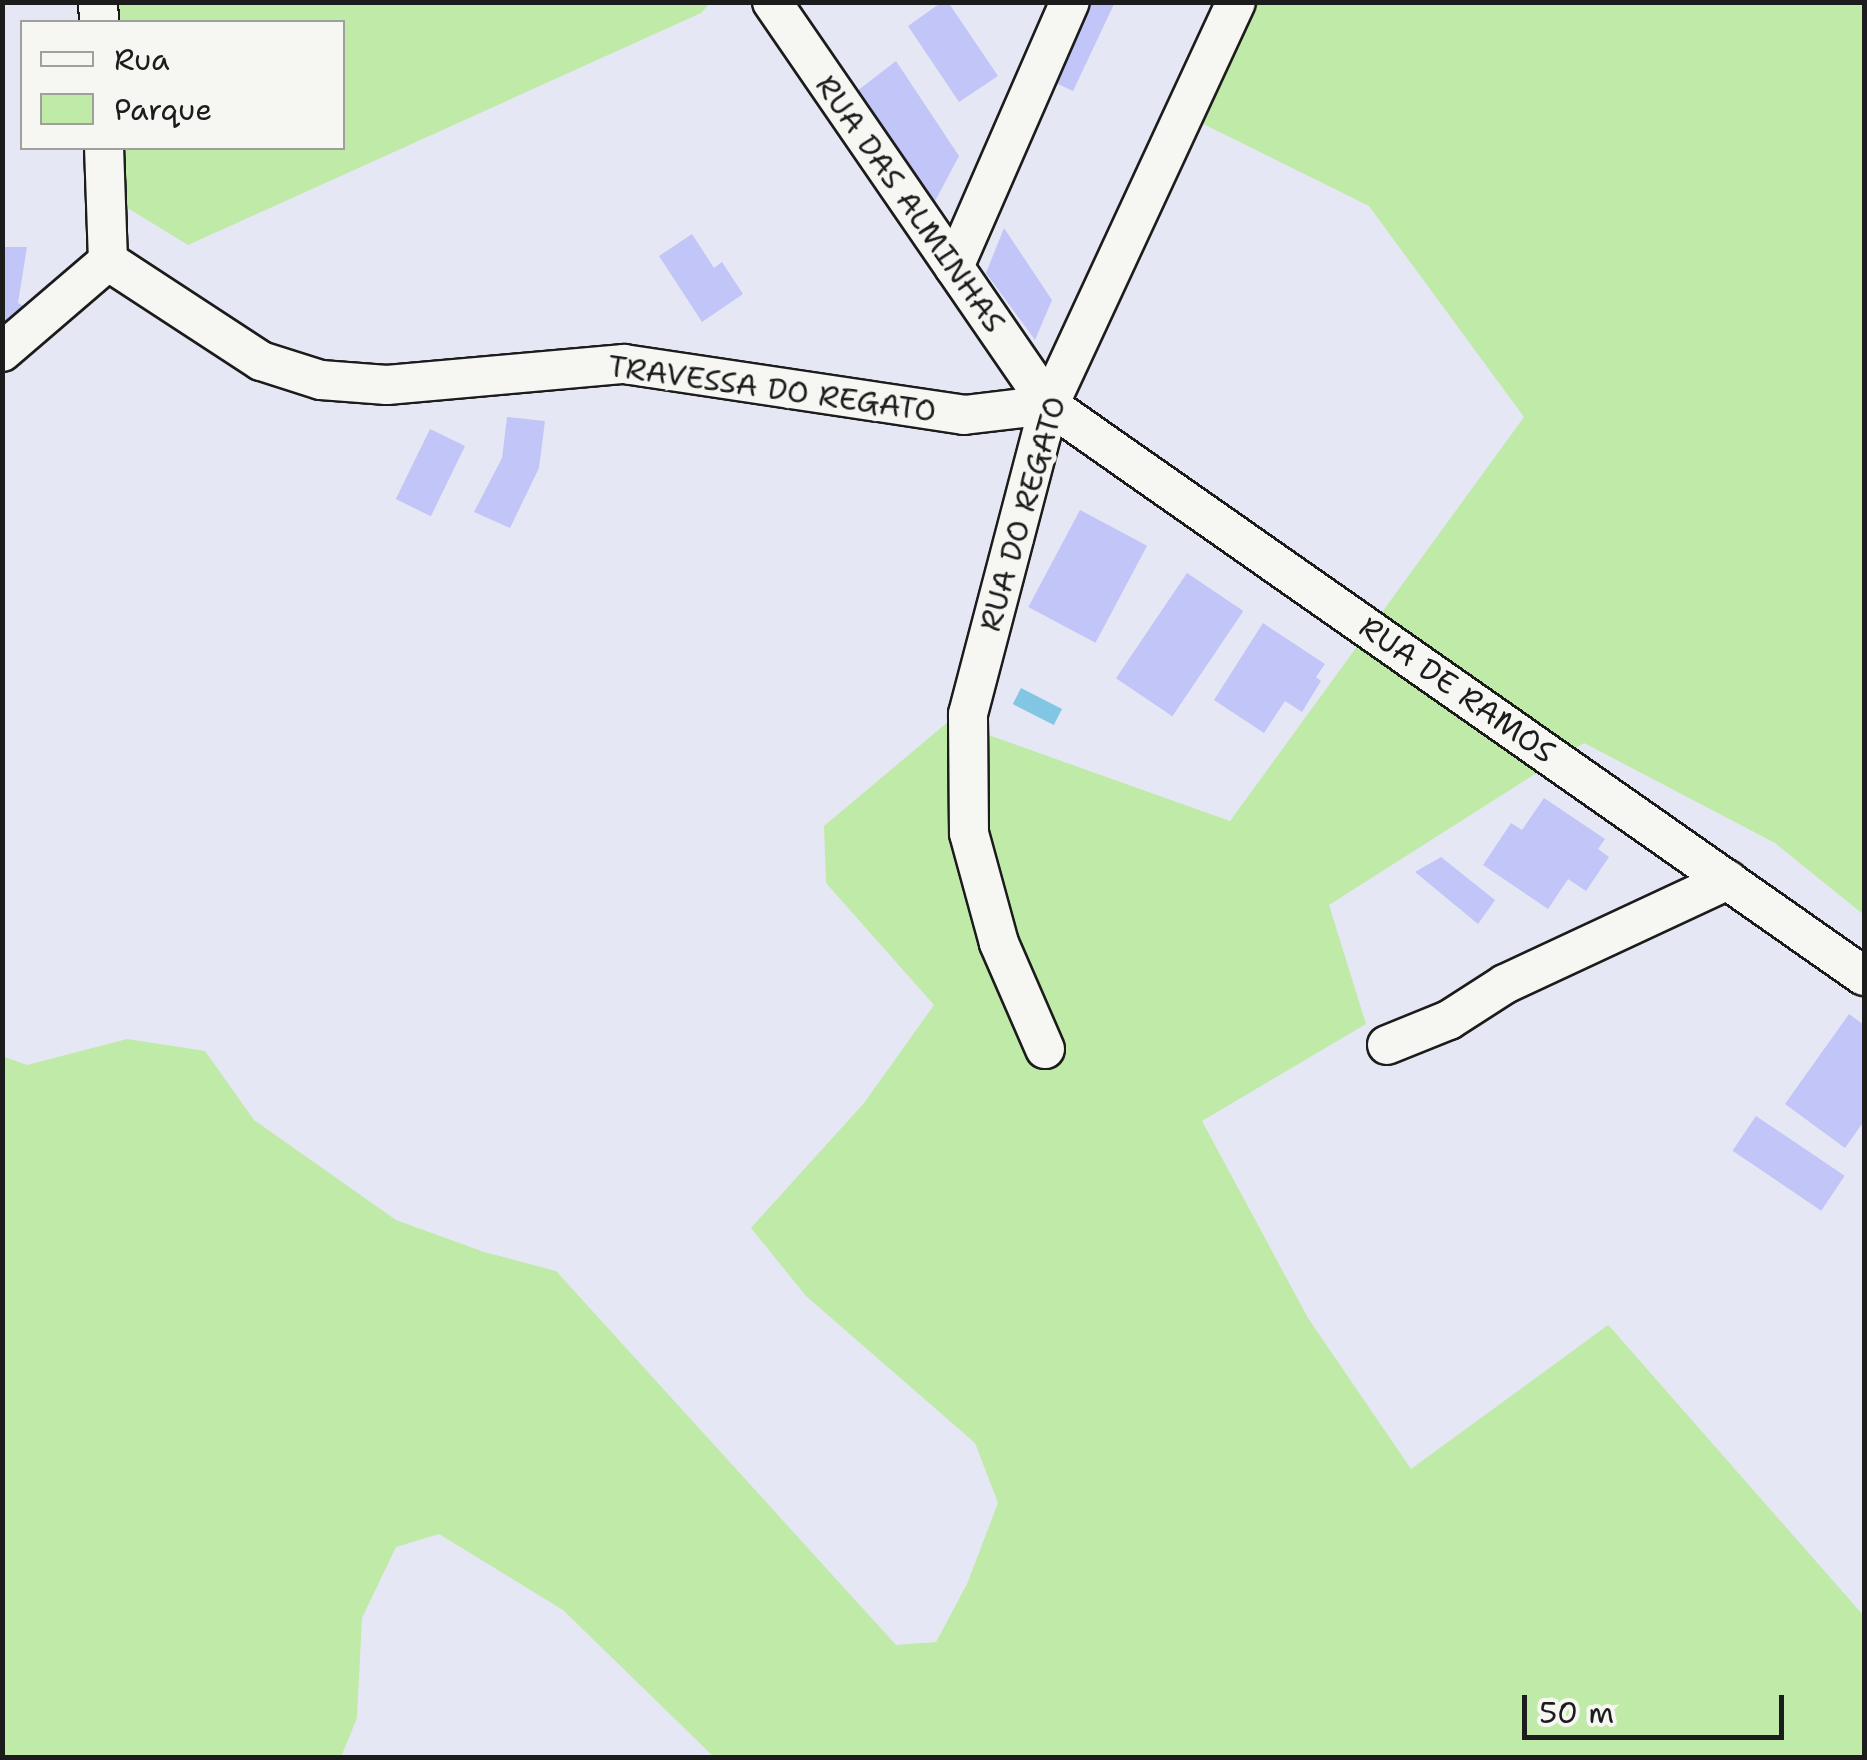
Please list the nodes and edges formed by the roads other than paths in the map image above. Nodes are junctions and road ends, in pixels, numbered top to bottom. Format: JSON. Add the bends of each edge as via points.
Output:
{"nodes":[{"id":1,"x":772,"y":2,"type":"edge"},
{"id":2,"x":1070,"y":2,"type":"edge"},
{"id":3,"x":1236,"y":2,"type":"edge"},
{"id":4,"x":104,"y":150,"type":"edge"},
{"id":5,"x":108,"y":261,"type":"junction"},
{"id":6,"x":954,"y":267,"type":"junction"},
{"id":7,"x":2,"y":352,"type":"edge"},
{"id":8,"x":1049,"y":405,"type":"junction"},
{"id":9,"x":1728,"y":880,"type":"junction"},
{"id":10,"x":1864,"y":976,"type":"edge"},
{"id":11,"x":1388,"y":1044,"type":"dead end"},
{"id":12,"x":1044,"y":1050,"type":"dead end"}],
"edges":[{"from":1,"to":6,"type":"street","name":"RUA DAS ALMINHAS"},
{"from":2,"to":6,"type":"street"},
{"from":3,"to":8,"type":"street","name":"RUA DO REGATO"},
{"from":4,"to":5,"type":"street"},
{"from":5,"to":7,"type":"street"},
{"from":5,"to":8,"type":"street","name":"TRAVESSA DO REGATO","via":[[262,361],[322,380],[387,385],[624,364],[964,415]]},
{"from":6,"to":8,"type":"street","name":"RUA DAS ALMINHAS"},
{"from":8,"to":9,"type":"street","name":"RUA DE RAMOS"},
{"from":8,"to":12,"type":"street","name":"RUA DO REGATO","via":[[968,714],[969,834],[999,943]]},
{"from":9,"to":10,"type":"street","name":"RUA DE RAMOS"},
{"from":9,"to":11,"type":"street"}]}
